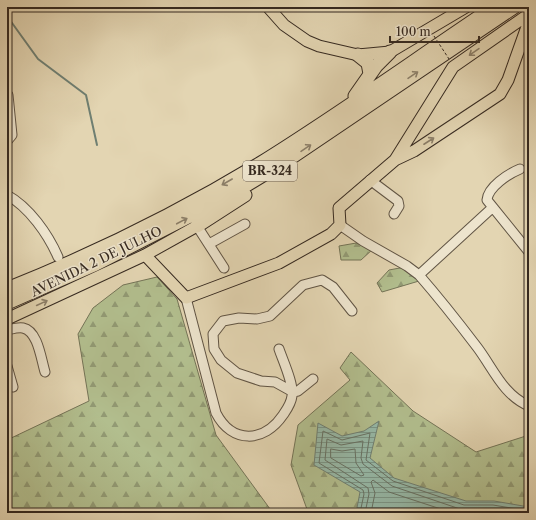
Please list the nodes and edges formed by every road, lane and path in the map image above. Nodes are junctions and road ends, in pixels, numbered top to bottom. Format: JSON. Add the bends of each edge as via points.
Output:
{"nodes":[{"id":1,"x":268,"y":7,"type":"edge"},
{"id":2,"x":466,"y":7,"type":"edge"},
{"id":3,"x":494,"y":7,"type":"edge"},
{"id":4,"x":514,"y":7,"type":"edge"},
{"id":5,"x":529,"y":14,"type":"edge"},
{"id":6,"x":529,"y":21,"type":"edge"},
{"id":7,"x":434,"y":36,"type":"dead end"},
{"id":8,"x":390,"y":52,"type":"junction"},
{"id":9,"x":358,"y":55,"type":"junction"},
{"id":10,"x":449,"y":59,"type":"dead end"},
{"id":11,"x":370,"y":74,"type":"junction"},
{"id":12,"x":8,"y":95,"type":"edge"},
{"id":13,"x":307,"y":133,"type":"junction"},
{"id":14,"x":7,"y":141,"type":"edge"},
{"id":15,"x":395,"y":160,"type":"junction"},
{"id":16,"x":286,"y":161,"type":"junction"},
{"id":17,"x":520,"y":169,"type":"dead end"},
{"id":18,"x":370,"y":180,"type":"junction"},
{"id":19,"x":8,"y":193,"type":"edge"},
{"id":20,"x":492,"y":208,"type":"junction"},
{"id":21,"x":394,"y":214,"type":"dead end"},
{"id":22,"x":245,"y":224,"type":"dead end"},
{"id":23,"x":340,"y":225,"type":"junction"},
{"id":24,"x":197,"y":226,"type":"junction"},
{"id":25,"x":209,"y":244,"type":"junction"},
{"id":26,"x":529,"y":252,"type":"edge"},
{"id":27,"x":145,"y":255,"type":"junction"},
{"id":28,"x":58,"y":257,"type":"dead end"},
{"id":29,"x":224,"y":268,"type":"dead end"},
{"id":30,"x":419,"y":275,"type":"junction"},
{"id":31,"x":56,"y":281,"type":"junction"},
{"id":32,"x":7,"y":290,"type":"edge"},
{"id":33,"x":186,"y":298,"type":"junction"},
{"id":34,"x":7,"y":303,"type":"edge"},
{"id":35,"x":7,"y":309,"type":"edge"},
{"id":36,"x":352,"y":311,"type":"dead end"},
{"id":37,"x":7,"y":319,"type":"edge"},
{"id":38,"x":7,"y":330,"type":"edge"},
{"id":39,"x":279,"y":349,"type":"dead end"},
{"id":40,"x":7,"y":366,"type":"edge"},
{"id":41,"x":45,"y":372,"type":"dead end"},
{"id":42,"x":313,"y":379,"type":"dead end"},
{"id":43,"x":13,"y":387,"type":"dead end"},
{"id":44,"x":293,"y":392,"type":"junction"},
{"id":45,"x":529,"y":406,"type":"edge"}],
"edges":[{"from":1,"to":9,"type":"main road","via":[[284,25],[307,41]]},
{"from":2,"to":8,"type":"main road"},
{"from":3,"to":13,"type":"highway","number":"BR-324"},
{"from":16,"to":4,"type":"highway","number":"BR-324","one_way":true},
{"from":5,"to":15,"type":"main road","one_way":true,"via":[[453,67]]},
{"from":15,"to":6,"type":"main road","one_way":true,"via":[[414,151],[500,94],[508,80]]},
{"from":7,"to":10,"type":"path","bridge":true},
{"from":8,"to":9,"type":"main road"},
{"from":8,"to":11,"type":"highway"},
{"from":9,"to":11,"type":"highway","via":[[368,63]]},
{"from":11,"to":13,"type":"highway","via":[[353,98],[316,123]]},
{"from":12,"to":14,"type":"street","via":[[12,135]]},
{"from":13,"to":32,"type":"highway","number":"BR-324","one_way":true,"via":[[219,187],[143,228]]},
{"from":15,"to":18,"type":"main road"},
{"from":16,"to":24,"type":"highway","via":[[233,203]]},
{"from":31,"to":16,"type":"highway","number":"BR-324","one_way":true,"via":[[161,232],[225,198]]},
{"from":17,"to":20,"type":"street","via":[[511,173],[489,193],[487,200]]},
{"from":18,"to":21,"type":"street","via":[[398,201],[399,206]]},
{"from":18,"to":23,"type":"main road","via":[[339,208]]},
{"from":19,"to":28,"type":"street","via":[[50,239]]},
{"from":20,"to":26,"type":"street"},
{"from":20,"to":30,"type":"street"},
{"from":22,"to":25,"type":"street"},
{"from":23,"to":30,"type":"street"},
{"from":23,"to":33,"type":"main road","via":[[331,234],[280,263]]},
{"from":24,"to":25,"type":"street"},
{"from":24,"to":27,"type":"main road","name":"AVENIDA 2 DE JULHO"},
{"from":25,"to":29,"type":"street"},
{"from":27,"to":33,"type":"main road"},
{"from":37,"to":27,"type":"main road","name":"AVENIDA 2 DE JULHO","one_way":true},
{"from":30,"to":45,"type":"street","via":[[479,349],[506,390],[515,399]]},
{"from":31,"to":34,"type":"highway","number":"BR-324"},
{"from":31,"to":35,"type":"highway","via":[[41,293]]},
{"from":33,"to":44,"type":"street","via":[[216,414],[226,428],[241,436],[253,436],[267,431],[288,407]]},
{"from":36,"to":44,"type":"street","via":[[333,287],[322,280],[303,286],[270,316],[223,321],[216,328],[213,334],[214,349],[221,360],[237,373],[261,381],[275,382]]},
{"from":38,"to":41,"type":"street","via":[[20,327],[29,331],[36,341]]},
{"from":39,"to":44,"type":"street"},
{"from":40,"to":43,"type":"street"},
{"from":42,"to":44,"type":"street"}]}
